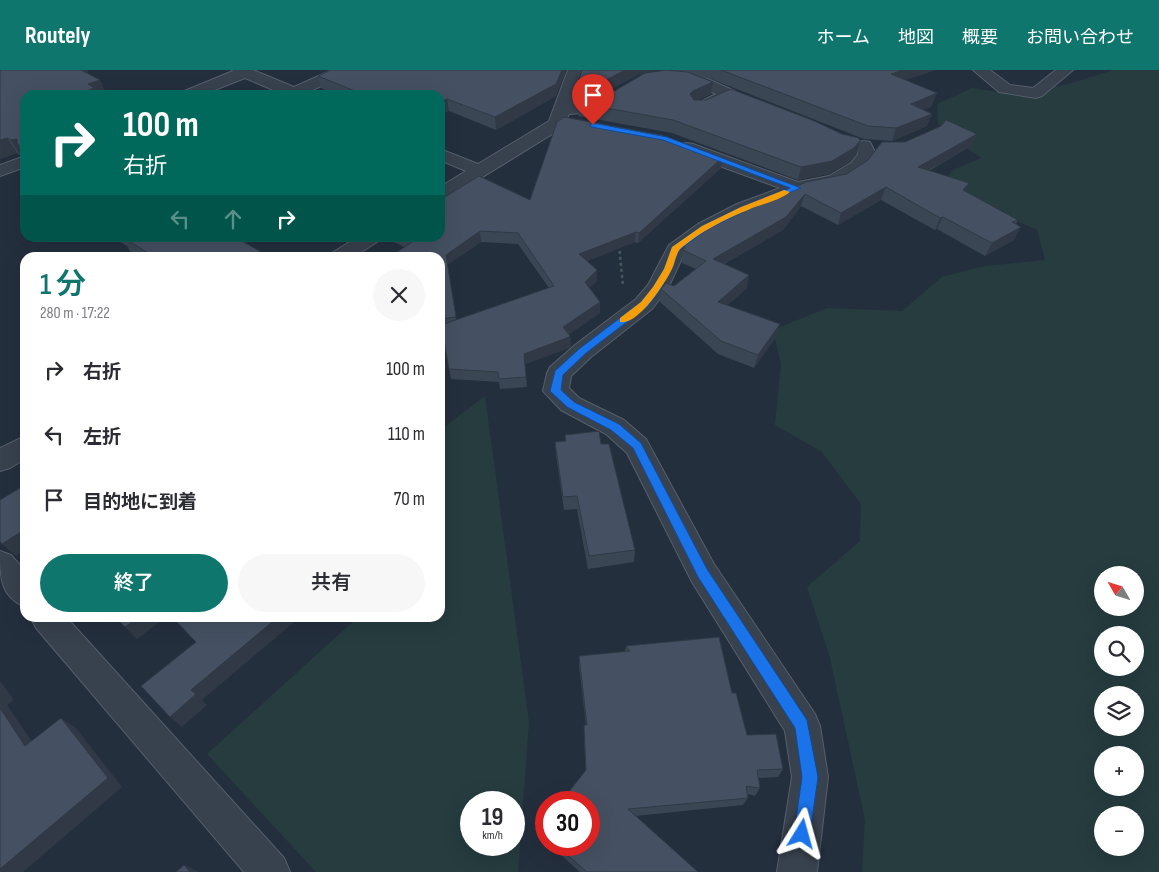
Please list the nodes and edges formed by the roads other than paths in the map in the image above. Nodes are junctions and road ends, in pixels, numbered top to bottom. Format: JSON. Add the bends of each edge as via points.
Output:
{"nodes":[{"id":1,"x":345,"y":70,"type":"edge"},
{"id":2,"x":576,"y":70,"type":"edge"},
{"id":3,"x":719,"y":70,"type":"edge"},
{"id":4,"x":981,"y":70,"type":"edge"},
{"id":5,"x":1065,"y":70,"type":"edge"},
{"id":6,"x":242,"y":71,"type":"edge"},
{"id":7,"x":659,"y":78,"type":"edge"},
{"id":8,"x":696,"y":79,"type":"junction"},
{"id":9,"x":624,"y":89,"type":"edge"},
{"id":10,"x":199,"y":90,"type":"edge"},
{"id":11,"x":287,"y":90,"type":"edge"},
{"id":12,"x":304,"y":90,"type":"edge"},
{"id":13,"x":729,"y":94,"type":"junction"},
{"id":14,"x":747,"y":101,"type":"edge"},
{"id":15,"x":698,"y":108,"type":"edge"},
{"id":16,"x":560,"y":115,"type":"junction"},
{"id":17,"x":593,"y":125,"type":"edge"},
{"id":18,"x":674,"y":142,"type":"edge"},
{"id":19,"x":885,"y":148,"type":"edge"},
{"id":20,"x":445,"y":156,"type":"edge"},
{"id":21,"x":20,"y":163,"type":"edge"},
{"id":22,"x":0,"y":171,"type":"edge"},
{"id":23,"x":480,"y":171,"type":"junction"},
{"id":24,"x":797,"y":188,"type":"junction"},
{"id":25,"x":445,"y":192,"type":"edge"},
{"id":26,"x":363,"y":242,"type":"edge"},
{"id":27,"x":347,"y":252,"type":"edge"},
{"id":28,"x":20,"y":449,"type":"edge"},
{"id":29,"x":0,"y":461,"type":"edge"},
{"id":30,"x":0,"y":564,"type":"edge"},
{"id":31,"x":20,"y":587,"type":"edge"},
{"id":32,"x":51,"y":622,"type":"edge"},
{"id":33,"x":270,"y":872,"type":"edge"},
{"id":34,"x":797,"y":872,"type":"edge"}],
"edges":[{"from":1,"to":12,"type":"street"},
{"from":2,"to":16,"type":"street"},
{"from":3,"to":8,"type":"street"},
{"from":4,"to":5,"type":"street","via":[[1005,89],[1036,93]]},
{"from":6,"to":10,"type":"street"},
{"from":6,"to":11,"type":"street"},
{"from":7,"to":8,"type":"street","via":[[683,76]]},
{"from":8,"to":13,"type":"street"},
{"from":9,"to":16,"type":"street","via":[[591,108]]},
{"from":13,"to":14,"type":"street"},
{"from":13,"to":15,"type":"street"},
{"from":16,"to":17,"type":"street"},
{"from":16,"to":23,"type":"street","via":[[556,124],[546,131]]},
{"from":18,"to":24,"type":"street"},
{"from":19,"to":24,"type":"street","via":[[857,145],[867,154],[857,167],[835,181]]},
{"from":20,"to":23,"type":"street"},
{"from":21,"to":22,"type":"street"},
{"from":23,"to":25,"type":"street"},
{"from":24,"to":34,"type":"street","via":[[744,208],[676,249],[657,288],[644,304],[559,373],[556,391],[570,404],[615,427],[637,446],[703,573],[802,726],[810,777]]},
{"from":26,"to":27,"type":"street"},
{"from":28,"to":29,"type":"street"},
{"from":30,"to":31,"type":"street"},
{"from":32,"to":33,"type":"street"}]}
